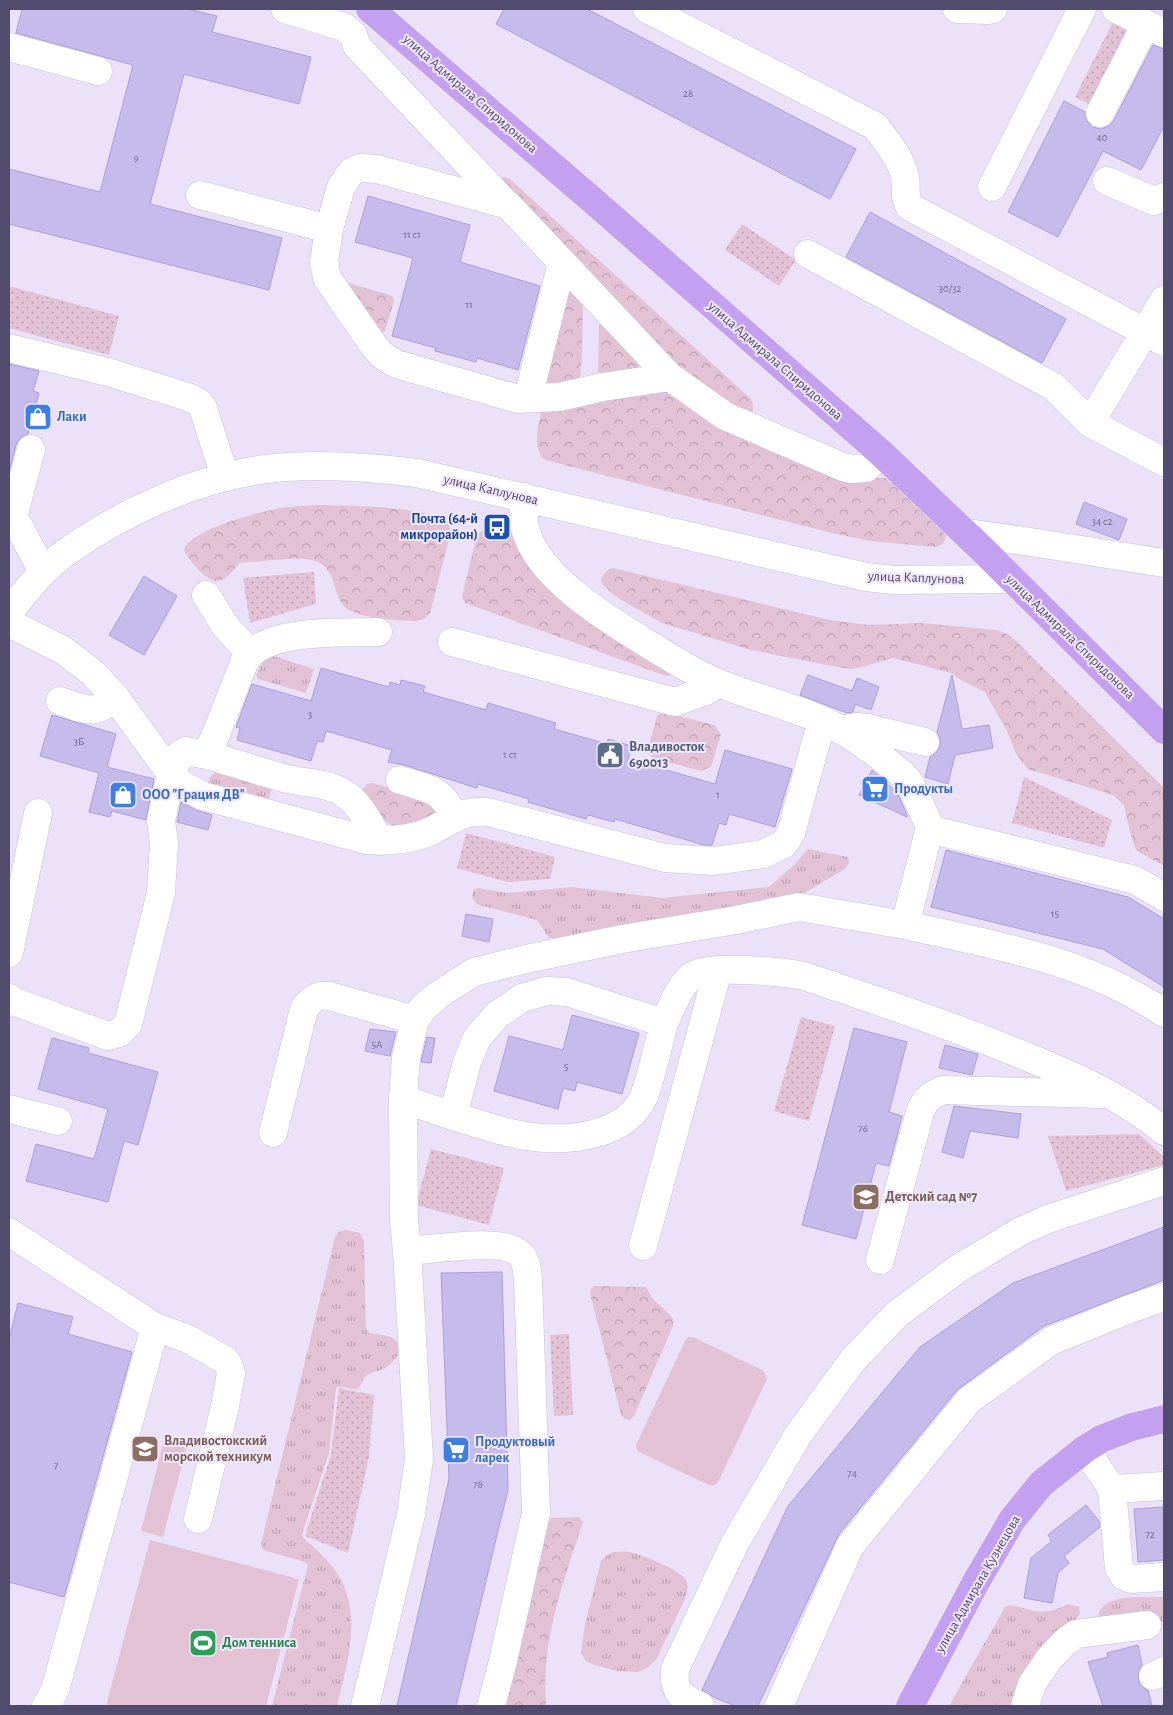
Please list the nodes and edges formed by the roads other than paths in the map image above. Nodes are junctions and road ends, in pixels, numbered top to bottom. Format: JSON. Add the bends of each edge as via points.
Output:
{"nodes":[{"id":1,"x":285,"y":9,"type":"edge"},
{"id":2,"x":370,"y":9,"type":"edge"},
{"id":3,"x":647,"y":9,"type":"edge"},
{"id":4,"x":957,"y":9,"type":"edge"},
{"id":5,"x":992,"y":9,"type":"edge"},
{"id":6,"x":1082,"y":9,"type":"edge"},
{"id":7,"x":1116,"y":9,"type":"edge"},
{"id":8,"x":1155,"y":28,"type":"edge"},
{"id":9,"x":9,"y":47,"type":"edge"},
{"id":10,"x":98,"y":71,"type":"dead end"},
{"id":11,"x":1100,"y":113,"type":"dead end"},
{"id":12,"x":1108,"y":180,"type":"dead end"},
{"id":13,"x":992,"y":187,"type":"dead end"},
{"id":14,"x":200,"y":195,"type":"dead end"},
{"id":15,"x":1164,"y":197,"type":"edge"},
{"id":16,"x":508,"y":205,"type":"junction"},
{"id":17,"x":329,"y":229,"type":"junction"},
{"id":18,"x":808,"y":254,"type":"dead end"},
{"id":19,"x":562,"y":263,"type":"junction"},
{"id":20,"x":1164,"y":300,"type":"edge"},
{"id":21,"x":1155,"y":337,"type":"edge"},
{"id":22,"x":9,"y":348,"type":"edge"},
{"id":23,"x":670,"y":377,"type":"junction"},
{"id":24,"x":528,"y":398,"type":"junction"},
{"id":25,"x":1090,"y":423,"type":"junction"},
{"id":26,"x":32,"y":449,"type":"dead end"},
{"id":27,"x":880,"y":454,"type":"junction"},
{"id":28,"x":1164,"y":462,"type":"edge"},
{"id":29,"x":225,"y":477,"type":"junction"},
{"id":30,"x":524,"y":498,"type":"junction"},
{"id":31,"x":11,"y":517,"type":"edge"},
{"id":32,"x":965,"y":533,"type":"junction"},
{"id":33,"x":9,"y":551,"type":"edge"},
{"id":34,"x":1164,"y":563,"type":"edge"},
{"id":35,"x":43,"y":572,"type":"junction"},
{"id":36,"x":1011,"y":580,"type":"junction"},
{"id":37,"x":206,"y":595,"type":"dead end"},
{"id":38,"x":9,"y":613,"type":"edge"},
{"id":39,"x":9,"y":623,"type":"edge"},
{"id":40,"x":378,"y":632,"type":"dead end"},
{"id":41,"x":452,"y":642,"type":"dead end"},
{"id":42,"x":250,"y":652,"type":"junction"},
{"id":43,"x":717,"y":683,"type":"junction"},
{"id":44,"x":118,"y":685,"type":"junction"},
{"id":45,"x":60,"y":701,"type":"dead end"},
{"id":46,"x":832,"y":725,"type":"junction"},
{"id":47,"x":1164,"y":730,"type":"edge"},
{"id":48,"x":925,"y":742,"type":"dead end"},
{"id":49,"x":207,"y":754,"type":"junction"},
{"id":50,"x":171,"y":774,"type":"junction"},
{"id":51,"x":400,"y":780,"type":"dead end"},
{"id":52,"x":38,"y":813,"type":"dead end"},
{"id":53,"x":454,"y":818,"type":"junction"},
{"id":54,"x":929,"y":829,"type":"junction"},
{"id":55,"x":380,"y":841,"type":"junction"},
{"id":56,"x":1164,"y":897,"type":"edge"},
{"id":57,"x":905,"y":924,"type":"junction"},
{"id":58,"x":9,"y":953,"type":"edge"},
{"id":59,"x":718,"y":970,"type":"junction"},
{"id":60,"x":9,"y":998,"type":"edge"},
{"id":61,"x":1164,"y":1013,"type":"edge"},
{"id":62,"x":414,"y":1020,"type":"junction"},
{"id":63,"x":664,"y":1023,"type":"junction"},
{"id":64,"x":1112,"y":1095,"type":"junction"},
{"id":65,"x":403,"y":1099,"type":"junction"},
{"id":66,"x":9,"y":1109,"type":"edge"},
{"id":67,"x":453,"y":1116,"type":"junction"},
{"id":68,"x":58,"y":1121,"type":"dead end"},
{"id":69,"x":1164,"y":1131,"type":"edge"},
{"id":70,"x":273,"y":1133,"type":"dead end"},
{"id":71,"x":1164,"y":1181,"type":"edge"},
{"id":72,"x":9,"y":1232,"type":"edge"},
{"id":73,"x":643,"y":1246,"type":"dead end"},
{"id":74,"x":407,"y":1252,"type":"junction"},
{"id":75,"x":880,"y":1260,"type":"dead end"},
{"id":76,"x":1164,"y":1297,"type":"edge"},
{"id":77,"x":155,"y":1327,"type":"junction"},
{"id":78,"x":1164,"y":1419,"type":"edge"},
{"id":79,"x":1085,"y":1449,"type":"junction"},
{"id":80,"x":1164,"y":1486,"type":"edge"},
{"id":81,"x":1112,"y":1489,"type":"junction"},
{"id":82,"x":198,"y":1519,"type":"dead end"},
{"id":83,"x":1164,"y":1577,"type":"edge"},
{"id":84,"x":1147,"y":1624,"type":"dead end"},
{"id":85,"x":46,"y":1706,"type":"edge"},
{"id":86,"x":365,"y":1706,"type":"edge"},
{"id":87,"x":491,"y":1706,"type":"edge"},
{"id":88,"x":700,"y":1706,"type":"edge"},
{"id":89,"x":779,"y":1706,"type":"edge"},
{"id":90,"x":910,"y":1706,"type":"edge"},
{"id":91,"x":1025,"y":1706,"type":"edge"}],
"edges":[{"from":1,"to":16,"type":"street","via":[[344,27],[353,35],[357,46]]},
{"from":2,"to":27,"type":"main road","name":"улица Адмирала Спиридонова"},
{"from":3,"to":21,"type":"street","via":[[875,126],[905,176],[905,199],[910,207]]},
{"from":4,"to":5,"type":"street"},
{"from":6,"to":13,"type":"street"},
{"from":7,"to":8,"type":"street"},
{"from":8,"to":11,"type":"street"},
{"from":9,"to":10,"type":"street"},
{"from":12,"to":15,"type":"street","via":[[1154,201]]},
{"from":14,"to":17,"type":"street"},
{"from":16,"to":17,"type":"street","via":[[377,169],[360,168],[351,172],[341,187]]},
{"from":16,"to":19,"type":"street"},
{"from":17,"to":24,"type":"street","via":[[324,262],[327,278],[382,354],[411,370],[518,399]]},
{"from":18,"to":25,"type":"street","via":[[1054,387]]},
{"from":19,"to":23,"type":"street"},
{"from":19,"to":24,"type":"street"},
{"from":20,"to":21,"type":"street"},
{"from":21,"to":25,"type":"street"},
{"from":22,"to":29,"type":"street","via":[[108,372],[198,402],[203,408]]},
{"from":23,"to":24,"type":"street","via":[[559,397]]},
{"from":23,"to":27,"type":"street","via":[[725,416],[843,467],[866,468]]},
{"from":25,"to":28,"type":"street"},
{"from":26,"to":31,"type":"street"},
{"from":27,"to":32,"type":"main road","name":"улица Адмирала Спиридонова"},
{"from":29,"to":30,"type":"street","name":"улица Каплунова","via":[[266,469],[372,467],[417,473]]},
{"from":29,"to":35,"type":"street","name":"улица Каплунова","via":[[167,496],[109,525],[64,553]]},
{"from":30,"to":36,"type":"street","name":"улица Каплунова","via":[[866,577]]},
{"from":30,"to":43,"type":"street","via":[[525,528],[533,547],[558,579],[604,617]]},
{"from":31,"to":35,"type":"street"},
{"from":32,"to":34,"type":"street"},
{"from":32,"to":36,"type":"main road","name":"улица Адмирала Спиридонова"},
{"from":33,"to":35,"type":"street","via":[[22,555]]},
{"from":35,"to":38,"type":"street","name":"улица Каплунова"},
{"from":36,"to":47,"type":"main road","name":"улица Адмирала Спиридонова"},
{"from":37,"to":42,"type":"street","via":[[226,627]]},
{"from":39,"to":44,"type":"street","via":[[63,650],[93,673]]},
{"from":40,"to":42,"type":"street","via":[[284,637]]},
{"from":41,"to":43,"type":"street","via":[[676,702],[708,690]]},
{"from":42,"to":49,"type":"street"},
{"from":43,"to":46,"type":"street"},
{"from":44,"to":45,"type":"street","via":[[104,706],[96,710]]},
{"from":44,"to":50,"type":"street"},
{"from":46,"to":48,"type":"street","via":[[868,728]]},
{"from":46,"to":53,"type":"street","via":[[791,833],[784,844],[763,854],[714,861],[664,858],[488,812],[474,810]]},
{"from":46,"to":54,"type":"street","via":[[902,774],[910,783]]},
{"from":49,"to":50,"type":"street","via":[[180,754]]},
{"from":49,"to":55,"type":"street","via":[[285,778],[337,788],[357,805]]},
{"from":50,"to":55,"type":"street","via":[[203,796]]},
{"from":50,"to":60,"type":"street","via":[[161,821],[164,843],[161,893],[128,1024],[119,1033],[108,1036]]},
{"from":51,"to":53,"type":"street","via":[[434,791],[448,803]]},
{"from":52,"to":58,"type":"street"},
{"from":53,"to":55,"type":"street","via":[[429,832]]},
{"from":54,"to":56,"type":"street","via":[[1135,880]]},
{"from":54,"to":57,"type":"street"},
{"from":57,"to":61,"type":"street","via":[[1085,971],[1145,999]]},
{"from":57,"to":62,"type":"street","via":[[799,906],[613,941],[474,972],[438,995]]},
{"from":59,"to":63,"type":"street","via":[[694,975],[682,987]]},
{"from":59,"to":64,"type":"street","via":[[780,971],[804,976],[980,1037]]},
{"from":59,"to":73,"type":"street"},
{"from":62,"to":65,"type":"street","via":[[406,1056]]},
{"from":62,"to":70,"type":"street","via":[[329,996],[319,995],[311,999],[304,1009]]},
{"from":63,"to":67,"type":"street","via":[[644,1096],[620,1124],[568,1138],[526,1136]]},
{"from":63,"to":67,"type":"street","via":[[567,992],[546,991],[522,998],[497,1015],[477,1038]]},
{"from":64,"to":69,"type":"street"},
{"from":64,"to":75,"type":"street","via":[[943,1090],[930,1096],[923,1102]]},
{"from":65,"to":67,"type":"street"},
{"from":65,"to":74,"type":"street"},
{"from":66,"to":68,"type":"street"},
{"from":71,"to":88,"type":"street","via":[[1048,1219],[1000,1242],[897,1314],[853,1360],[798,1435],[735,1543],[675,1669],[679,1692],[685,1700]]},
{"from":72,"to":77,"type":"street"},
{"from":74,"to":86,"type":"street","via":[[419,1459],[411,1514]]},
{"from":74,"to":87,"type":"street","via":[[496,1245],[520,1253],[526,1264],[536,1513]]},
{"from":76,"to":89,"type":"street","via":[[1051,1341],[969,1400],[850,1546]]},
{"from":77,"to":82,"type":"street","via":[[188,1339],[230,1366],[226,1406]]},
{"from":77,"to":85,"type":"street","via":[[56,1690]]},
{"from":78,"to":79,"type":"main road","name":"улица Адмирала Кузнецова","via":[[1132,1427]]},
{"from":79,"to":81,"type":"street"},
{"from":79,"to":90,"type":"main road","name":"улица Адмирала Кузнецова","via":[[1042,1484],[1012,1520]]},
{"from":80,"to":81,"type":"street"},
{"from":81,"to":83,"type":"street","via":[[1119,1568],[1124,1576],[1131,1579]]},
{"from":84,"to":91,"type":"street","via":[[1076,1634],[1049,1659],[1032,1684]]}]}
